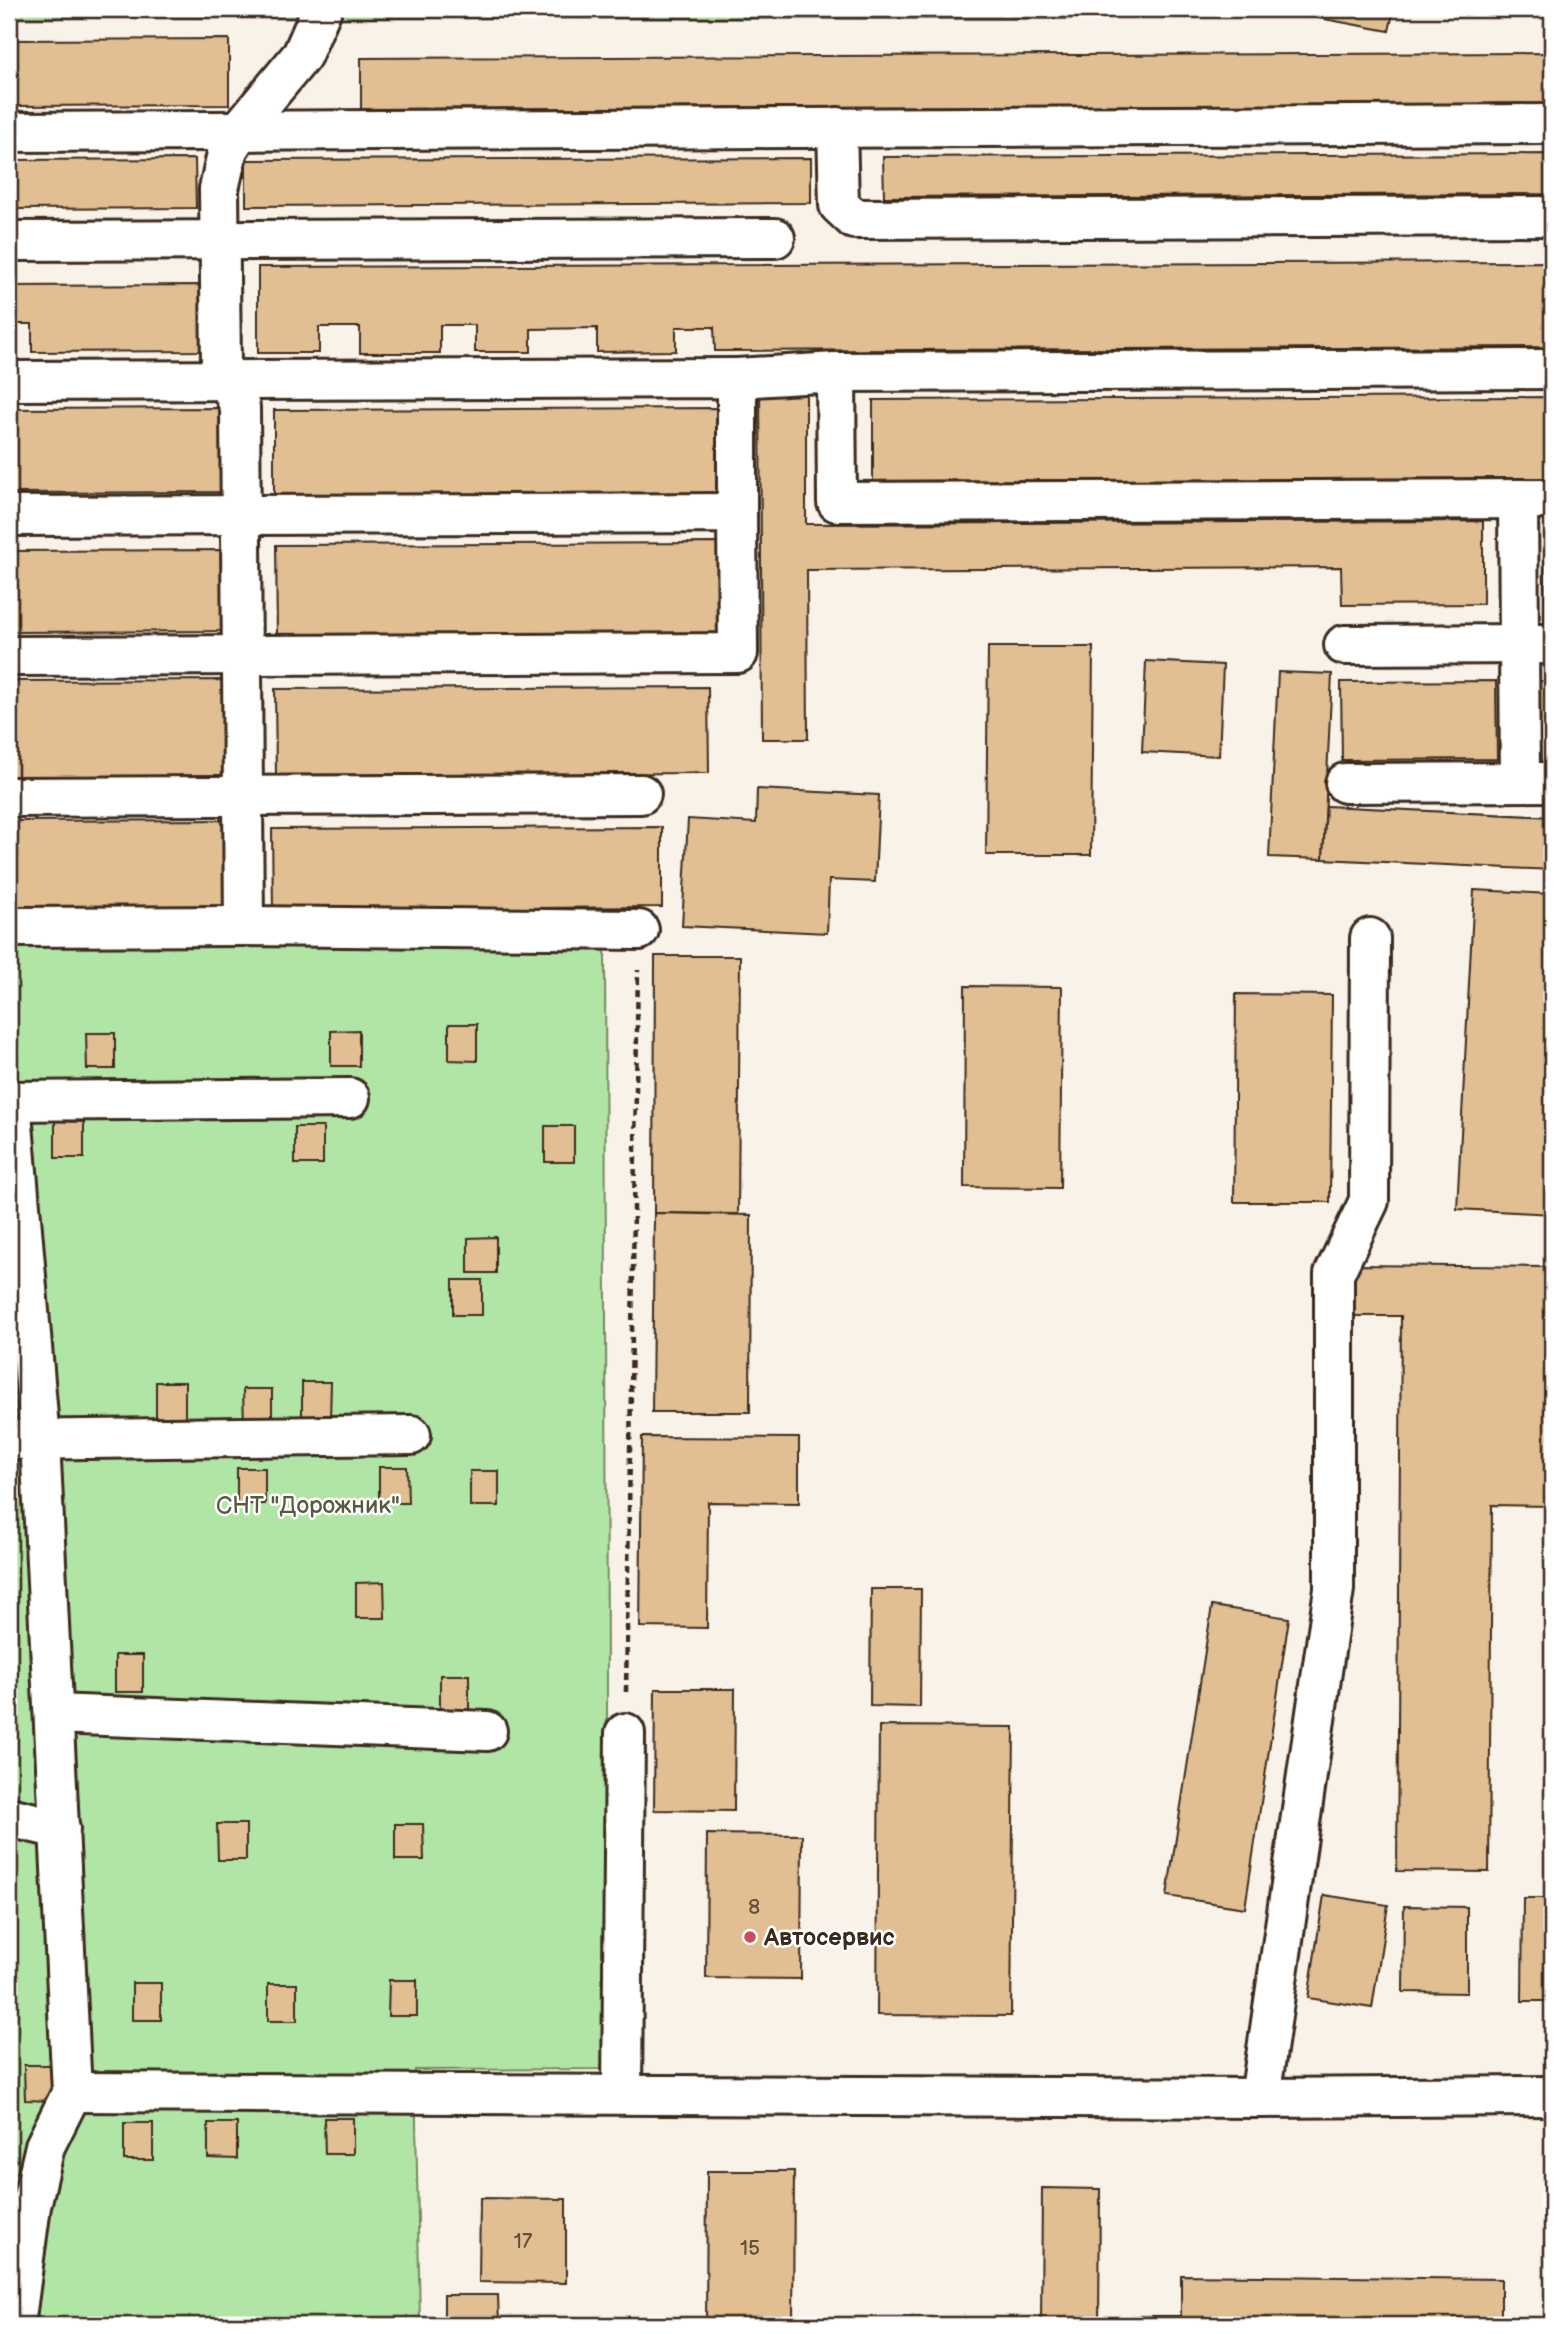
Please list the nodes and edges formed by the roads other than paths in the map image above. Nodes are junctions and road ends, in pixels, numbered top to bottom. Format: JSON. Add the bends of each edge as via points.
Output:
{"nodes":[{"id":1,"x":322,"y":9,"type":"edge"},
{"id":2,"x":1552,"y":124,"type":"edge"},
{"id":3,"x":837,"y":127,"type":"junction"},
{"id":4,"x":240,"y":131,"type":"junction"},
{"id":5,"x":9,"y":132,"type":"edge"},
{"id":6,"x":1552,"y":216,"type":"edge"},
{"id":7,"x":775,"y":238,"type":"dead end"},
{"id":8,"x":220,"y":240,"type":"junction"},
{"id":9,"x":9,"y":241,"type":"edge"},
{"id":10,"x":1552,"y":369,"type":"edge"},
{"id":11,"x":836,"y":372,"type":"junction"},
{"id":12,"x":737,"y":378,"type":"junction"},
{"id":13,"x":228,"y":380,"type":"junction"},
{"id":14,"x":9,"y":382,"type":"edge"},
{"id":15,"x":1535,"y":499,"type":"edge"},
{"id":16,"x":737,"y":513,"type":"junction"},
{"id":17,"x":241,"y":515,"type":"junction"},
{"id":18,"x":9,"y":516,"type":"edge"},
{"id":19,"x":1535,"y":644,"type":"edge"},
{"id":20,"x":1344,"y":645,"type":"dead end"},
{"id":21,"x":242,"y":655,"type":"junction"},
{"id":22,"x":9,"y":656,"type":"edge"},
{"id":23,"x":1536,"y":782,"type":"edge"},
{"id":24,"x":1345,"y":783,"type":"dead end"},
{"id":25,"x":641,"y":794,"type":"dead end"},
{"id":26,"x":242,"y":796,"type":"junction"},
{"id":27,"x":9,"y":797,"type":"edge"},
{"id":28,"x":244,"y":926,"type":"junction"},
{"id":29,"x":9,"y":927,"type":"edge"},
{"id":30,"x":639,"y":930,"type":"road end"},
{"id":31,"x":1370,"y":938,"type":"dead end"},
{"id":32,"x":350,"y":1098,"type":"dead end"},
{"id":33,"x":10,"y":1101,"type":"edge"},
{"id":34,"x":411,"y":1435,"type":"dead end"},
{"id":35,"x":24,"y":1440,"type":"edge"},
{"id":36,"x":54,"y":1714,"type":"junction"},
{"id":37,"x":487,"y":1731,"type":"dead end"},
{"id":38,"x":625,"y":1733,"type":"road end"},
{"id":39,"x":9,"y":1817,"type":"edge"},
{"id":40,"x":60,"y":1829,"type":"junction"},
{"id":41,"x":72,"y":2091,"type":"junction"},
{"id":42,"x":622,"y":2094,"type":"junction"},
{"id":43,"x":1552,"y":2096,"type":"edge"},
{"id":44,"x":1260,"y":2098,"type":"junction"},
{"id":45,"x":20,"y":2206,"type":"edge"},
{"id":46,"x":15,"y":2325,"type":"edge"}],
"edges":[{"from":1,"to":4,"type":"street","via":[[302,55]]},
{"from":2,"to":3,"type":"street"},
{"from":3,"to":4,"type":"street"},
{"from":3,"to":6,"type":"street","via":[[839,205],[854,219]]},
{"from":4,"to":5,"type":"street"},
{"from":4,"to":8,"type":"street","via":[[228,149],[219,189]]},
{"from":7,"to":8,"type":"street"},
{"from":8,"to":9,"type":"street"},
{"from":8,"to":13,"type":"street","via":[[221,365]]},
{"from":10,"to":11,"type":"street"},
{"from":11,"to":12,"type":"street"},
{"from":11,"to":15,"type":"street","via":[[836,502]]},
{"from":12,"to":13,"type":"street"},
{"from":12,"to":16,"type":"street"},
{"from":13,"to":14,"type":"street"},
{"from":13,"to":17,"type":"street","via":[[240,407]]},
{"from":15,"to":19,"type":"street"},
{"from":16,"to":17,"type":"street"},
{"from":16,"to":21,"type":"street","via":[[738,653]]},
{"from":17,"to":18,"type":"street"},
{"from":17,"to":21,"type":"street"},
{"from":19,"to":20,"type":"street"},
{"from":19,"to":23,"type":"street"},
{"from":21,"to":22,"type":"street"},
{"from":21,"to":26,"type":"street"},
{"from":23,"to":24,"type":"street"},
{"from":25,"to":26,"type":"street"},
{"from":26,"to":27,"type":"street"},
{"from":26,"to":28,"type":"street"},
{"from":28,"to":29,"type":"street"},
{"from":28,"to":30,"type":"street"},
{"from":31,"to":44,"type":"street","via":[[1369,1201],[1334,1274],[1334,1588]]},
{"from":32,"to":33,"type":"street"},
{"from":33,"to":35,"type":"street"},
{"from":34,"to":35,"type":"street"},
{"from":35,"to":36,"type":"street"},
{"from":36,"to":37,"type":"street"},
{"from":36,"to":40,"type":"street"},
{"from":38,"to":42,"type":"street"},
{"from":39,"to":40,"type":"street"},
{"from":40,"to":41,"type":"street"},
{"from":41,"to":42,"type":"street"},
{"from":41,"to":45,"type":"street"},
{"from":42,"to":44,"type":"street"},
{"from":43,"to":44,"type":"street"},
{"from":45,"to":46,"type":"street"}]}
